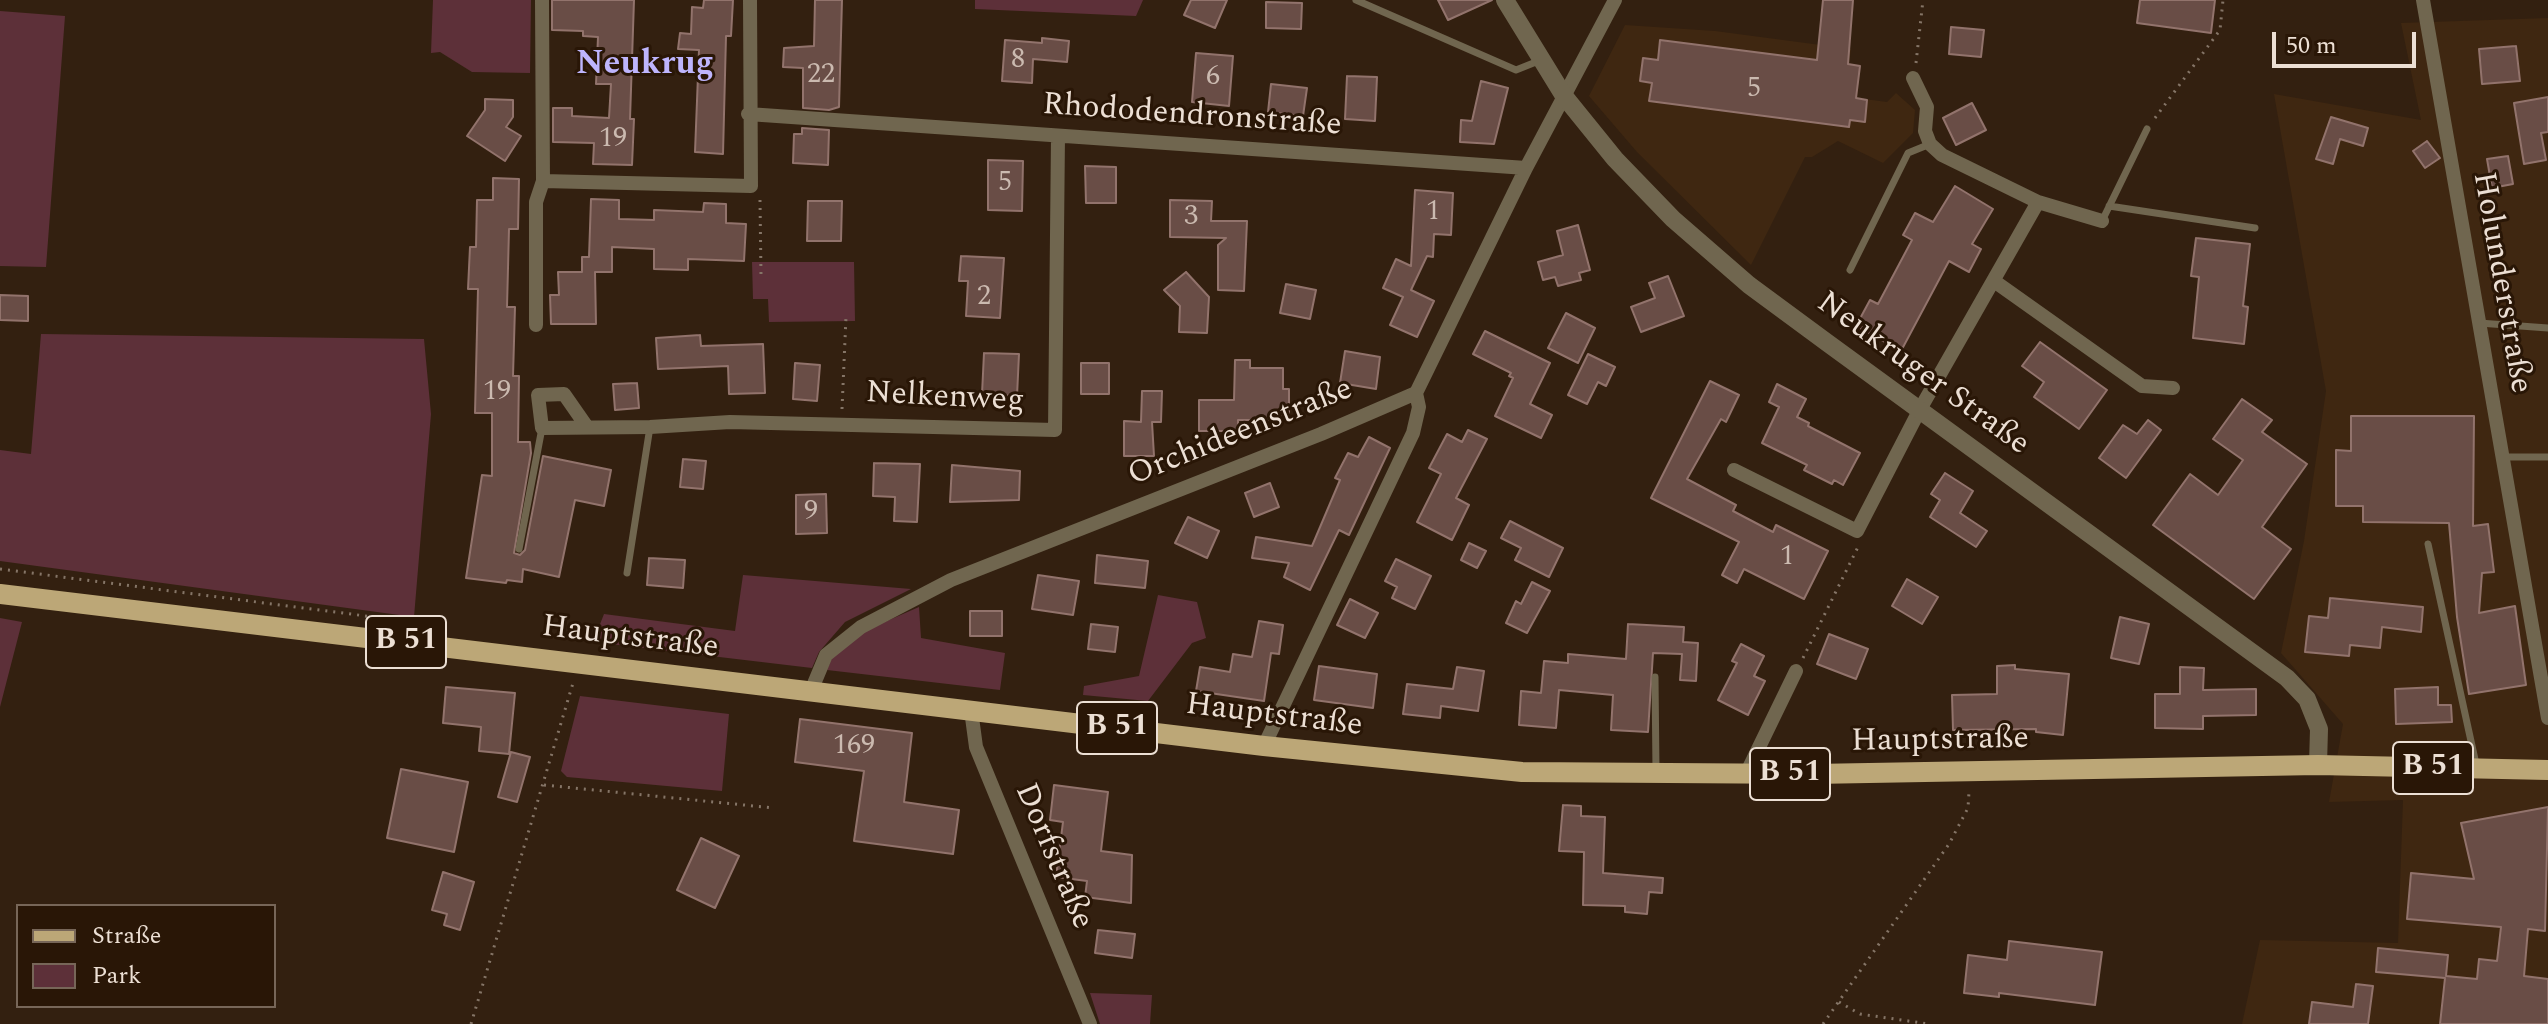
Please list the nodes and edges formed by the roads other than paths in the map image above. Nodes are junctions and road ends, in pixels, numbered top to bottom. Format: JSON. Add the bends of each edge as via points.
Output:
{"nodes":[{"id":1,"x":542,"y":0,"type":"edge"},
{"id":2,"x":750,"y":0,"type":"edge"},
{"id":3,"x":1356,"y":0,"type":"edge"},
{"id":4,"x":1505,"y":0,"type":"edge"},
{"id":5,"x":1615,"y":0,"type":"edge"},
{"id":6,"x":2423,"y":0,"type":"edge"},
{"id":7,"x":1541,"y":59,"type":"junction"},
{"id":8,"x":1913,"y":78,"type":"road end"},
{"id":9,"x":1564,"y":96,"type":"junction"},
{"id":10,"x":748,"y":114,"type":"junction"},
{"id":11,"x":2147,"y":129,"type":"road end"},
{"id":12,"x":1058,"y":136,"type":"junction"},
{"id":13,"x":1930,"y":144,"type":"junction"},
{"id":14,"x":1526,"y":168,"type":"junction"},
{"id":15,"x":543,"y":181,"type":"junction"},
{"id":16,"x":2038,"y":202,"type":"junction"},
{"id":17,"x":2109,"y":206,"type":"junction"},
{"id":18,"x":2102,"y":221,"type":"joint"},
{"id":19,"x":2255,"y":228,"type":"dead end"},
{"id":20,"x":1850,"y":270,"type":"dead end"},
{"id":21,"x":1994,"y":281,"type":"junction"},
{"id":22,"x":2479,"y":323,"type":"junction"},
{"id":23,"x":536,"y":325,"type":"dead end"},
{"id":24,"x":2548,"y":328,"type":"edge"},
{"id":25,"x":2173,"y":388,"type":"dead end"},
{"id":26,"x":1416,"y":393,"type":"junction"},
{"id":27,"x":1919,"y":411,"type":"junction"},
{"id":28,"x":587,"y":427,"type":"junction"},
{"id":29,"x":650,"y":427,"type":"junction"},
{"id":30,"x":542,"y":428,"type":"junction"},
{"id":31,"x":2502,"y":457,"type":"junction"},
{"id":32,"x":2548,"y":457,"type":"edge"},
{"id":33,"x":1734,"y":470,"type":"dead end"},
{"id":34,"x":2428,"y":544,"type":"dead end"},
{"id":35,"x":519,"y":549,"type":"dead end"},
{"id":36,"x":627,"y":573,"type":"dead end"},
{"id":37,"x":0,"y":594,"type":"edge"},
{"id":38,"x":1796,"y":671,"type":"road end"},
{"id":39,"x":1655,"y":677,"type":"dead end"},
{"id":40,"x":811,"y":691,"type":"junction"},
{"id":41,"x":971,"y":710,"type":"junction"},
{"id":42,"x":2548,"y":718,"type":"edge"},
{"id":43,"x":1264,"y":746,"type":"junction"},
{"id":44,"x":2318,"y":765,"type":"junction"},
{"id":45,"x":2477,"y":769,"type":"junction"},
{"id":46,"x":2548,"y":770,"type":"edge"},
{"id":47,"x":1746,"y":774,"type":"junction"},
{"id":48,"x":1656,"y":775,"type":"junction"},
{"id":49,"x":1090,"y":1024,"type":"edge"}],
"edges":[{"from":1,"to":15,"type":"street"},
{"from":2,"to":10,"type":"street"},
{"from":3,"to":7,"type":"lane","via":[[1516,70]]},
{"from":4,"to":7,"type":"street","name":"Neukruger Straße"},
{"from":5,"to":9,"type":"street"},
{"from":6,"to":22,"type":"street","name":"Holunderstraße"},
{"from":7,"to":9,"type":"street","name":"Neukruger Straße"},
{"from":8,"to":13,"type":"street","via":[[1927,107]]},
{"from":9,"to":14,"type":"street"},
{"from":9,"to":27,"type":"street","name":"Neukruger Straße","via":[[1673,219],[1749,285]]},
{"from":10,"to":12,"type":"street","name":"Rhododendronstraße"},
{"from":10,"to":15,"type":"street","via":[[751,186]]},
{"from":11,"to":17,"type":"lane"},
{"from":12,"to":14,"type":"street","name":"Rhododendronstraße"},
{"from":12,"to":29,"type":"street","name":"Nelkenweg","via":[[1055,430],[730,422]]},
{"from":13,"to":16,"type":"street","via":[[1942,155]]},
{"from":13,"to":20,"type":"lane","via":[[1908,153]]},
{"from":14,"to":26,"type":"street"},
{"from":15,"to":23,"type":"street","via":[[536,202]]},
{"from":16,"to":18,"type":"street"},
{"from":16,"to":21,"type":"street"},
{"from":17,"to":18,"type":"lane"},
{"from":17,"to":19,"type":"lane"},
{"from":21,"to":25,"type":"street","via":[[2142,386]]},
{"from":21,"to":27,"type":"street"},
{"from":22,"to":24,"type":"lane"},
{"from":22,"to":31,"type":"street","name":"Holunderstraße"},
{"from":26,"to":40,"type":"street","name":"Orchideenstraße","via":[[951,580],[861,627],[826,655]]},
{"from":26,"to":43,"type":"street","via":[[1419,407],[1413,433]]},
{"from":27,"to":33,"type":"street","via":[[1857,531]]},
{"from":27,"to":44,"type":"street","name":"Neukruger Straße","via":[[2287,678],[2307,699],[2319,729]]},
{"from":28,"to":29,"type":"street","name":"Nelkenweg"},
{"from":28,"to":30,"type":"street","name":"Nelkenweg"},
{"from":28,"to":30,"type":"street","via":[[564,394],[538,395]]},
{"from":29,"to":36,"type":"lane"},
{"from":30,"to":35,"type":"lane"},
{"from":31,"to":32,"type":"lane"},
{"from":31,"to":42,"type":"street","name":"Holunderstraße"},
{"from":34,"to":45,"type":"lane"},
{"from":37,"to":40,"type":"main road","name":"Hauptstraße","number":"B 51"},
{"from":38,"to":47,"type":"street"},
{"from":39,"to":48,"type":"lane"},
{"from":40,"to":41,"type":"main road","name":"Hauptstraße","number":"B 51"},
{"from":41,"to":43,"type":"main road","name":"Hauptstraße","number":"B 51"},
{"from":41,"to":49,"type":"street","name":"Dorfstraße","via":[[976,747]]},
{"from":43,"to":48,"type":"main road","name":"Hauptstraße","number":"B 51","via":[[1522,772]]},
{"from":44,"to":45,"type":"main road","name":"Hauptstraße","number":"B 51"},
{"from":44,"to":47,"type":"main road","name":"Hauptstraße","number":"B 51"},
{"from":45,"to":46,"type":"main road","name":"Hauptstraße","number":"B 51"},
{"from":47,"to":48,"type":"main road","name":"Hauptstraße","number":"B 51"}]}
